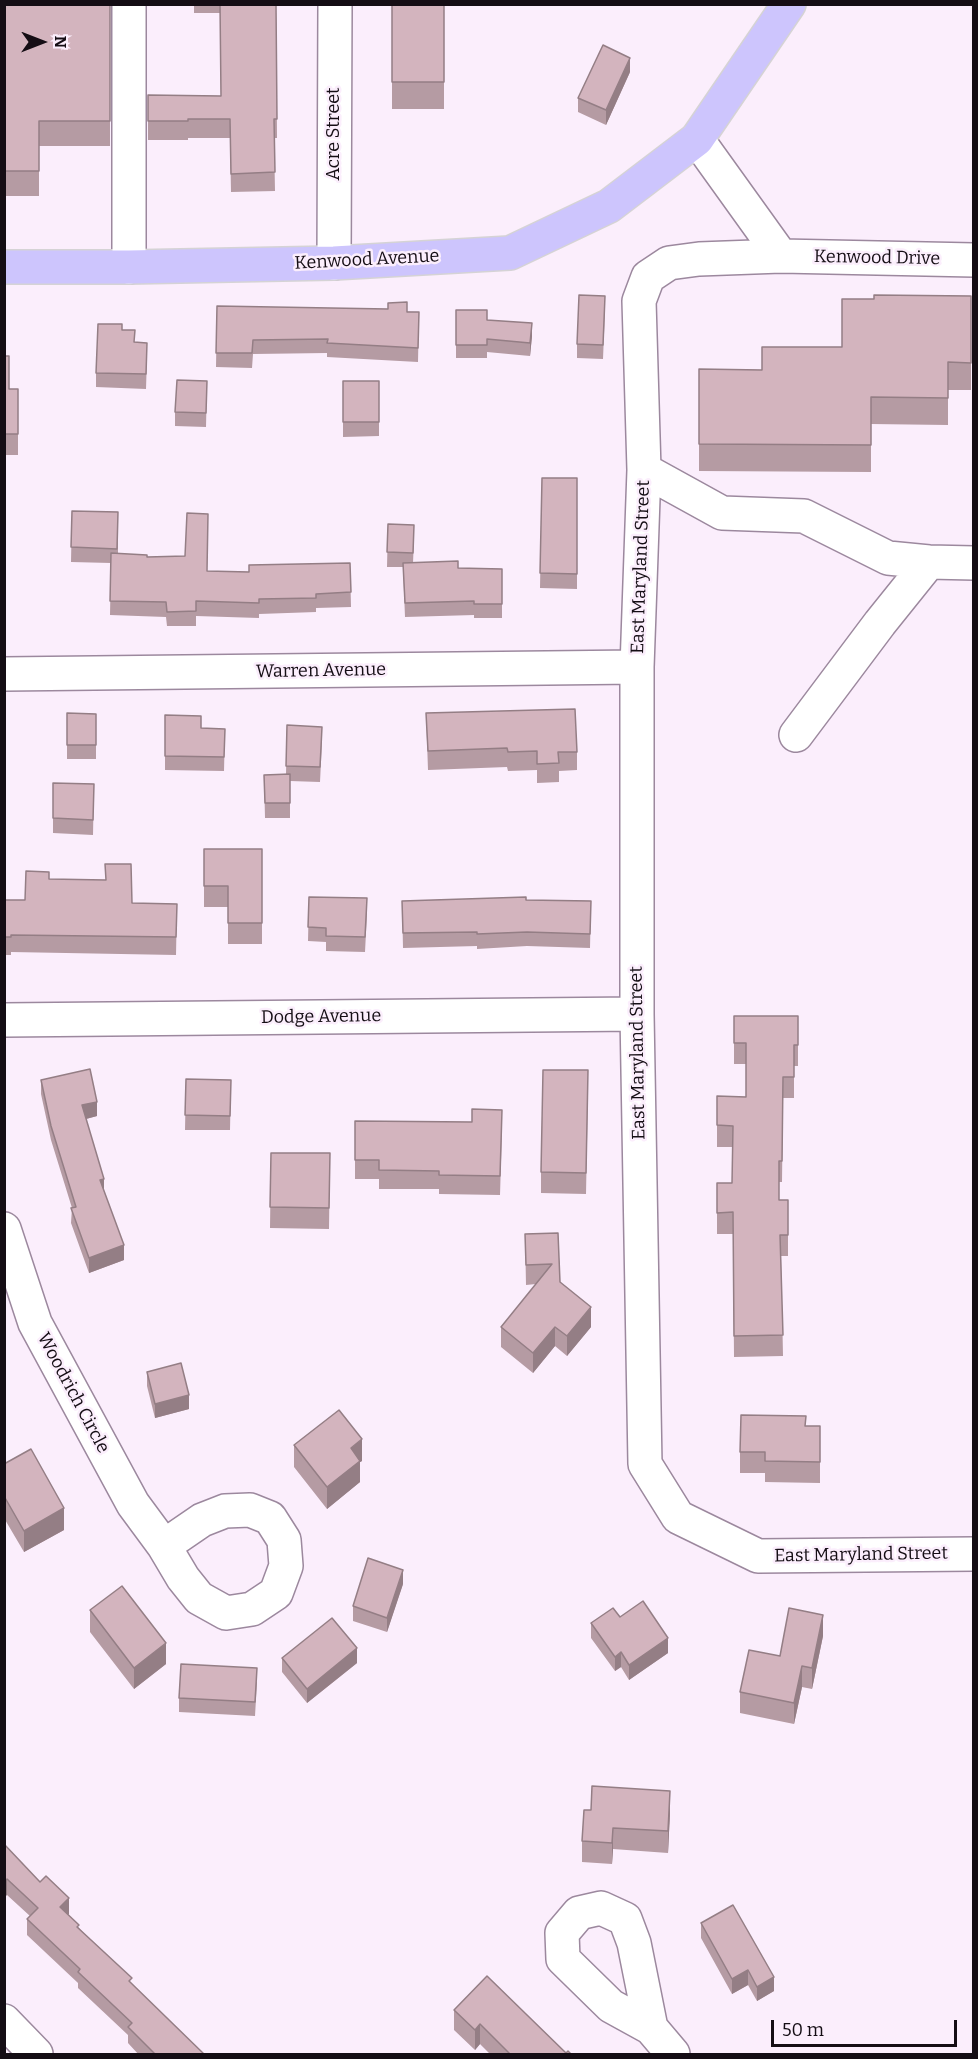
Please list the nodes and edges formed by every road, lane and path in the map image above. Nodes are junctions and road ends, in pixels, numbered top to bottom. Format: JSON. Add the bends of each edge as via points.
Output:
{"nodes":[{"id":1,"x":129,"y":4,"type":"edge"},
{"id":2,"x":335,"y":4,"type":"edge"},
{"id":3,"x":789,"y":4,"type":"edge"},
{"id":4,"x":697,"y":139,"type":"junction"},
{"id":5,"x":781,"y":256,"type":"junction"},
{"id":6,"x":974,"y":260,"type":"edge"},
{"id":7,"x":334,"y":263,"type":"junction"},
{"id":8,"x":4,"y":267,"type":"edge"},
{"id":9,"x":129,"y":267,"type":"junction"},
{"id":10,"x":648,"y":277,"type":"joint"},
{"id":11,"x":644,"y":470,"type":"junction"},
{"id":12,"x":929,"y":562,"type":"junction"},
{"id":13,"x":974,"y":562,"type":"edge"},
{"id":14,"x":637,"y":667,"type":"junction"},
{"id":15,"x":4,"y":674,"type":"edge"},
{"id":16,"x":796,"y":735,"type":"dead end"},
{"id":17,"x":637,"y":1014,"type":"junction"},
{"id":18,"x":4,"y":1020,"type":"edge"},
{"id":19,"x":4,"y":1229,"type":"edge"},
{"id":20,"x":164,"y":1546,"type":"dead end"},
{"id":21,"x":974,"y":1554,"type":"edge"},
{"id":22,"x":4,"y":2021,"type":"edge"},
{"id":23,"x":651,"y":2028,"type":"dead end"},
{"id":24,"x":36,"y":2055,"type":"edge"},
{"id":25,"x":673,"y":2055,"type":"edge"}],
"edges":[{"from":1,"to":9,"type":"street"},
{"from":2,"to":7,"type":"street","name":"Acre Street"},
{"from":3,"to":4,"type":"main road","name":"Kenwood Avenue"},
{"from":4,"to":5,"type":"street"},
{"from":4,"to":7,"type":"main road","name":"Kenwood Avenue","via":[[609,206],[510,253]]},
{"from":5,"to":6,"type":"street","name":"Kenwood Drive"},
{"from":5,"to":10,"type":"street","name":"Kenwood Drive","via":[[669,263]]},
{"from":7,"to":9,"type":"main road","name":"Kenwood Avenue"},
{"from":8,"to":9,"type":"main road","name":"Kenwood Avenue"},
{"from":10,"to":11,"type":"street","name":"East Maryland Street","via":[[639,301]]},
{"from":11,"to":12,"type":"street","via":[[722,513],[804,516],[888,558]]},
{"from":11,"to":14,"type":"street","name":"East Maryland Street"},
{"from":12,"to":13,"type":"street"},
{"from":12,"to":16,"type":"street"},
{"from":14,"to":15,"type":"street","name":"Warren Avenue"},
{"from":14,"to":17,"type":"street","name":"East Maryland Street"},
{"from":17,"to":18,"type":"street","name":"Dodge Avenue"},
{"from":17,"to":21,"type":"street","name":"East Maryland Street","via":[[645,1464],[650,1473],[678,1517],[758,1556]]},
{"from":19,"to":20,"type":"street","name":"Woodrich Circle","via":[[35,1323],[133,1504]]},
{"from":22,"to":24,"type":"street"},
{"from":23,"to":25,"type":"street"}]}
